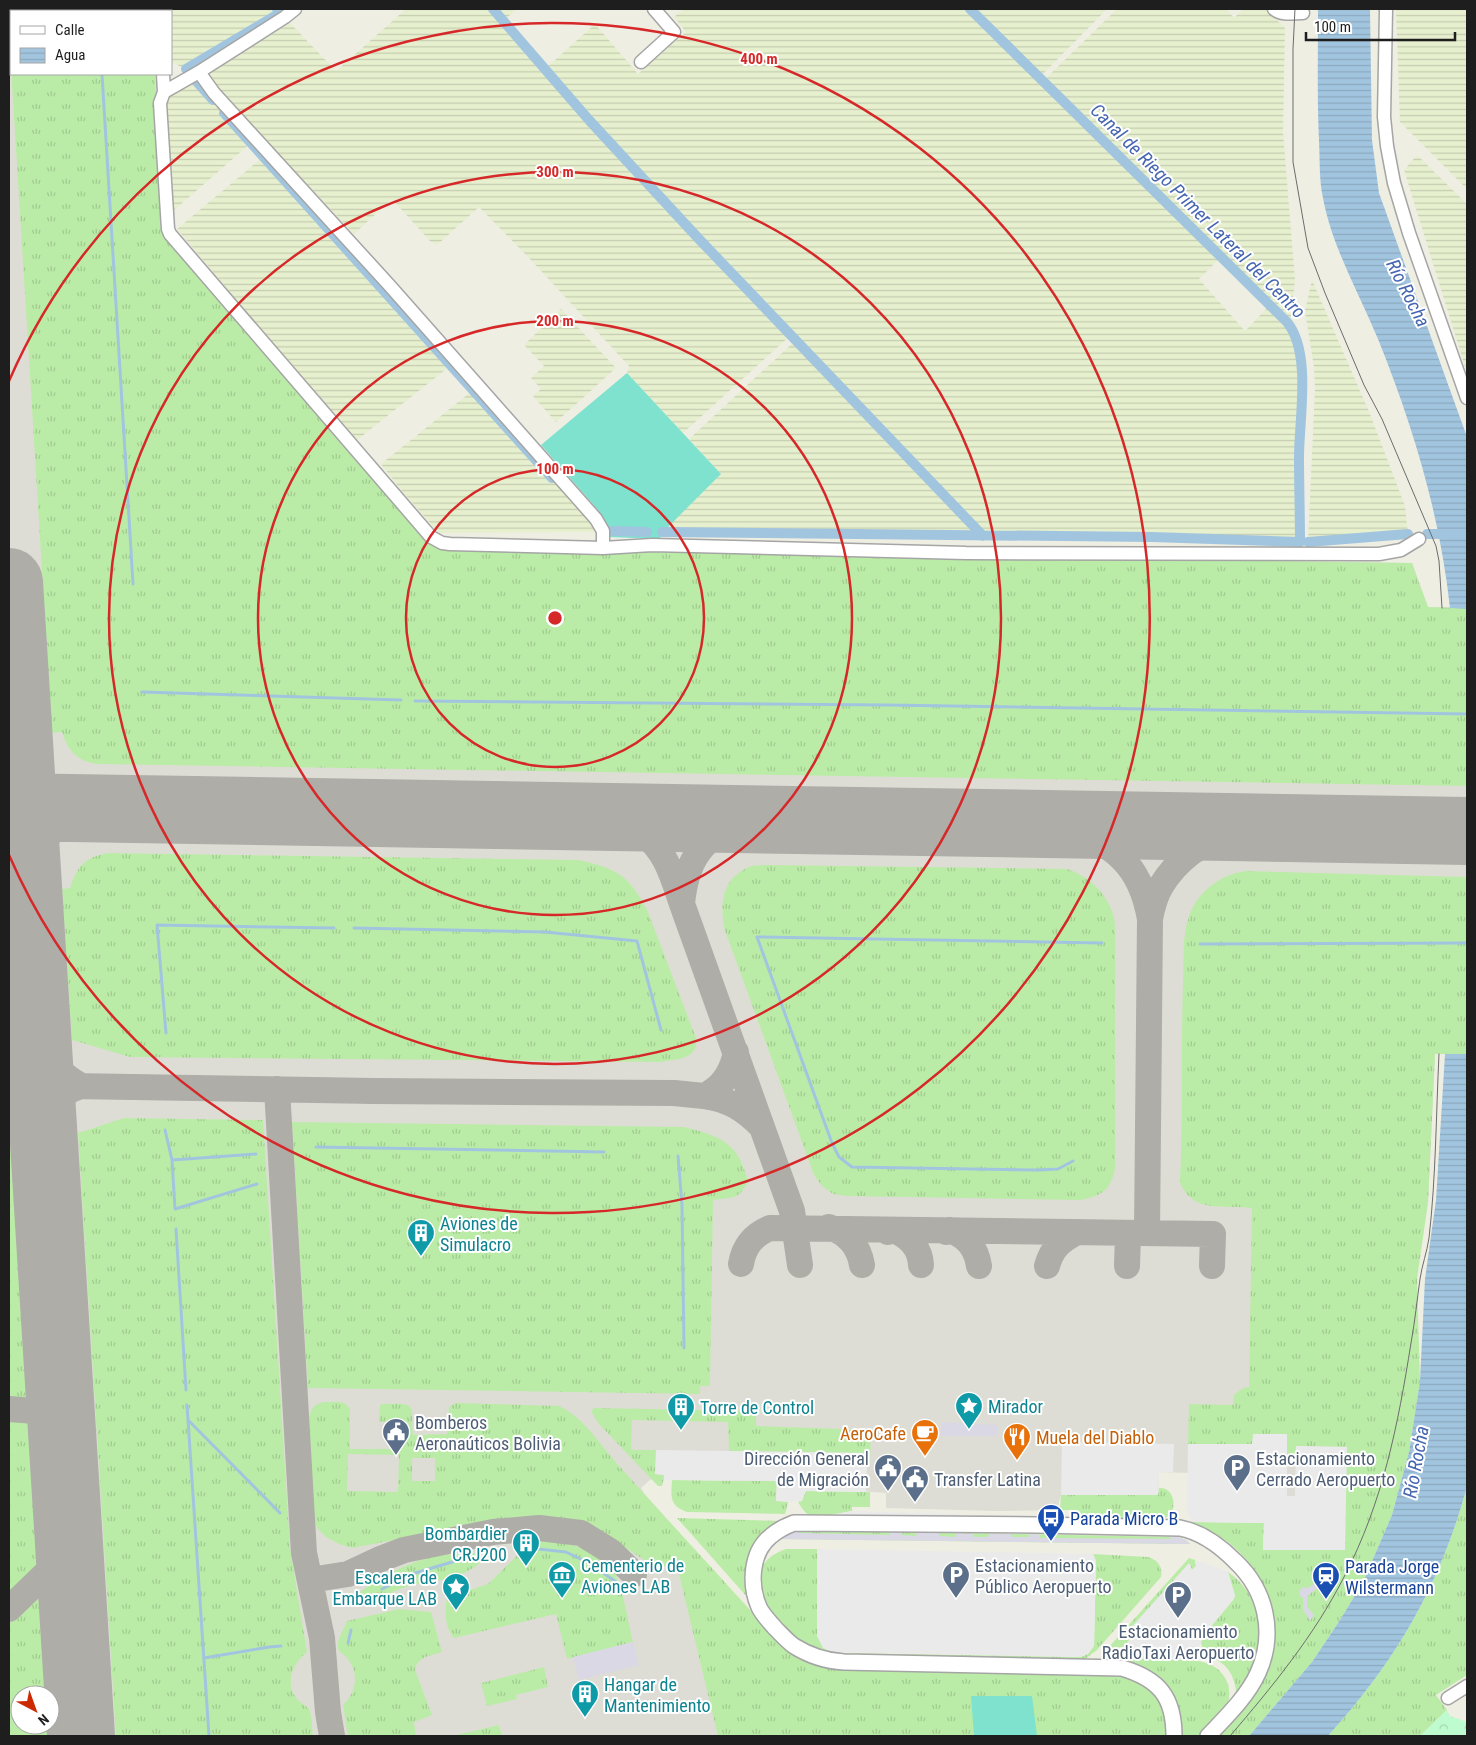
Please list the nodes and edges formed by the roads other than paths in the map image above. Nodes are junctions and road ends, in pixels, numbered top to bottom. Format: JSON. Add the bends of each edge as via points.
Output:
{"nodes":[{"id":1,"x":295,"y":9,"type":"edge"},
{"id":2,"x":654,"y":9,"type":"edge"},
{"id":3,"x":1274,"y":9,"type":"edge"},
{"id":4,"x":1386,"y":9,"type":"edge"},
{"id":5,"x":1303,"y":13,"type":"dead end"},
{"id":6,"x":641,"y":62,"type":"dead end"},
{"id":7,"x":199,"y":72,"type":"junction"},
{"id":8,"x":162,"y":75,"type":"edge"},
{"id":9,"x":164,"y":92,"type":"junction"},
{"id":10,"x":1467,"y":398,"type":"edge"},
{"id":11,"x":1419,"y":539,"type":"dead end"},
{"id":12,"x":603,"y":548,"type":"junction"},
{"id":13,"x":1467,"y":1686,"type":"edge"},
{"id":14,"x":1448,"y":1698,"type":"dead end"},
{"id":15,"x":1174,"y":1736,"type":"edge"},
{"id":16,"x":1208,"y":1736,"type":"edge"}],
"edges":[{"from":1,"to":7,"type":"street"},
{"from":2,"to":6,"type":"street","via":[[674,32]]},
{"from":3,"to":5,"type":"street","via":[[1285,14]]},
{"from":4,"to":10,"type":"street","via":[[1384,117],[1394,183]]},
{"from":7,"to":9,"type":"street"},
{"from":7,"to":12,"type":"street","via":[[214,93],[596,519],[603,531]]},
{"from":8,"to":9,"type":"street"},
{"from":9,"to":12,"type":"street","via":[[160,103],[170,234],[431,537],[450,544]]},
{"from":11,"to":12,"type":"street","via":[[1401,550],[1379,554],[966,553],[652,544]]},
{"from":13,"to":14,"type":"street"},
{"from":15,"to":16,"type":"street","via":[[1174,1720],[1166,1696],[1148,1678],[1122,1668],[844,1662],[806,1653],[787,1641],[760,1608],[753,1579],[762,1545],[794,1522],[1190,1530],[1217,1545],[1241,1566],[1260,1593],[1268,1624],[1265,1656],[1258,1674]]}]}
